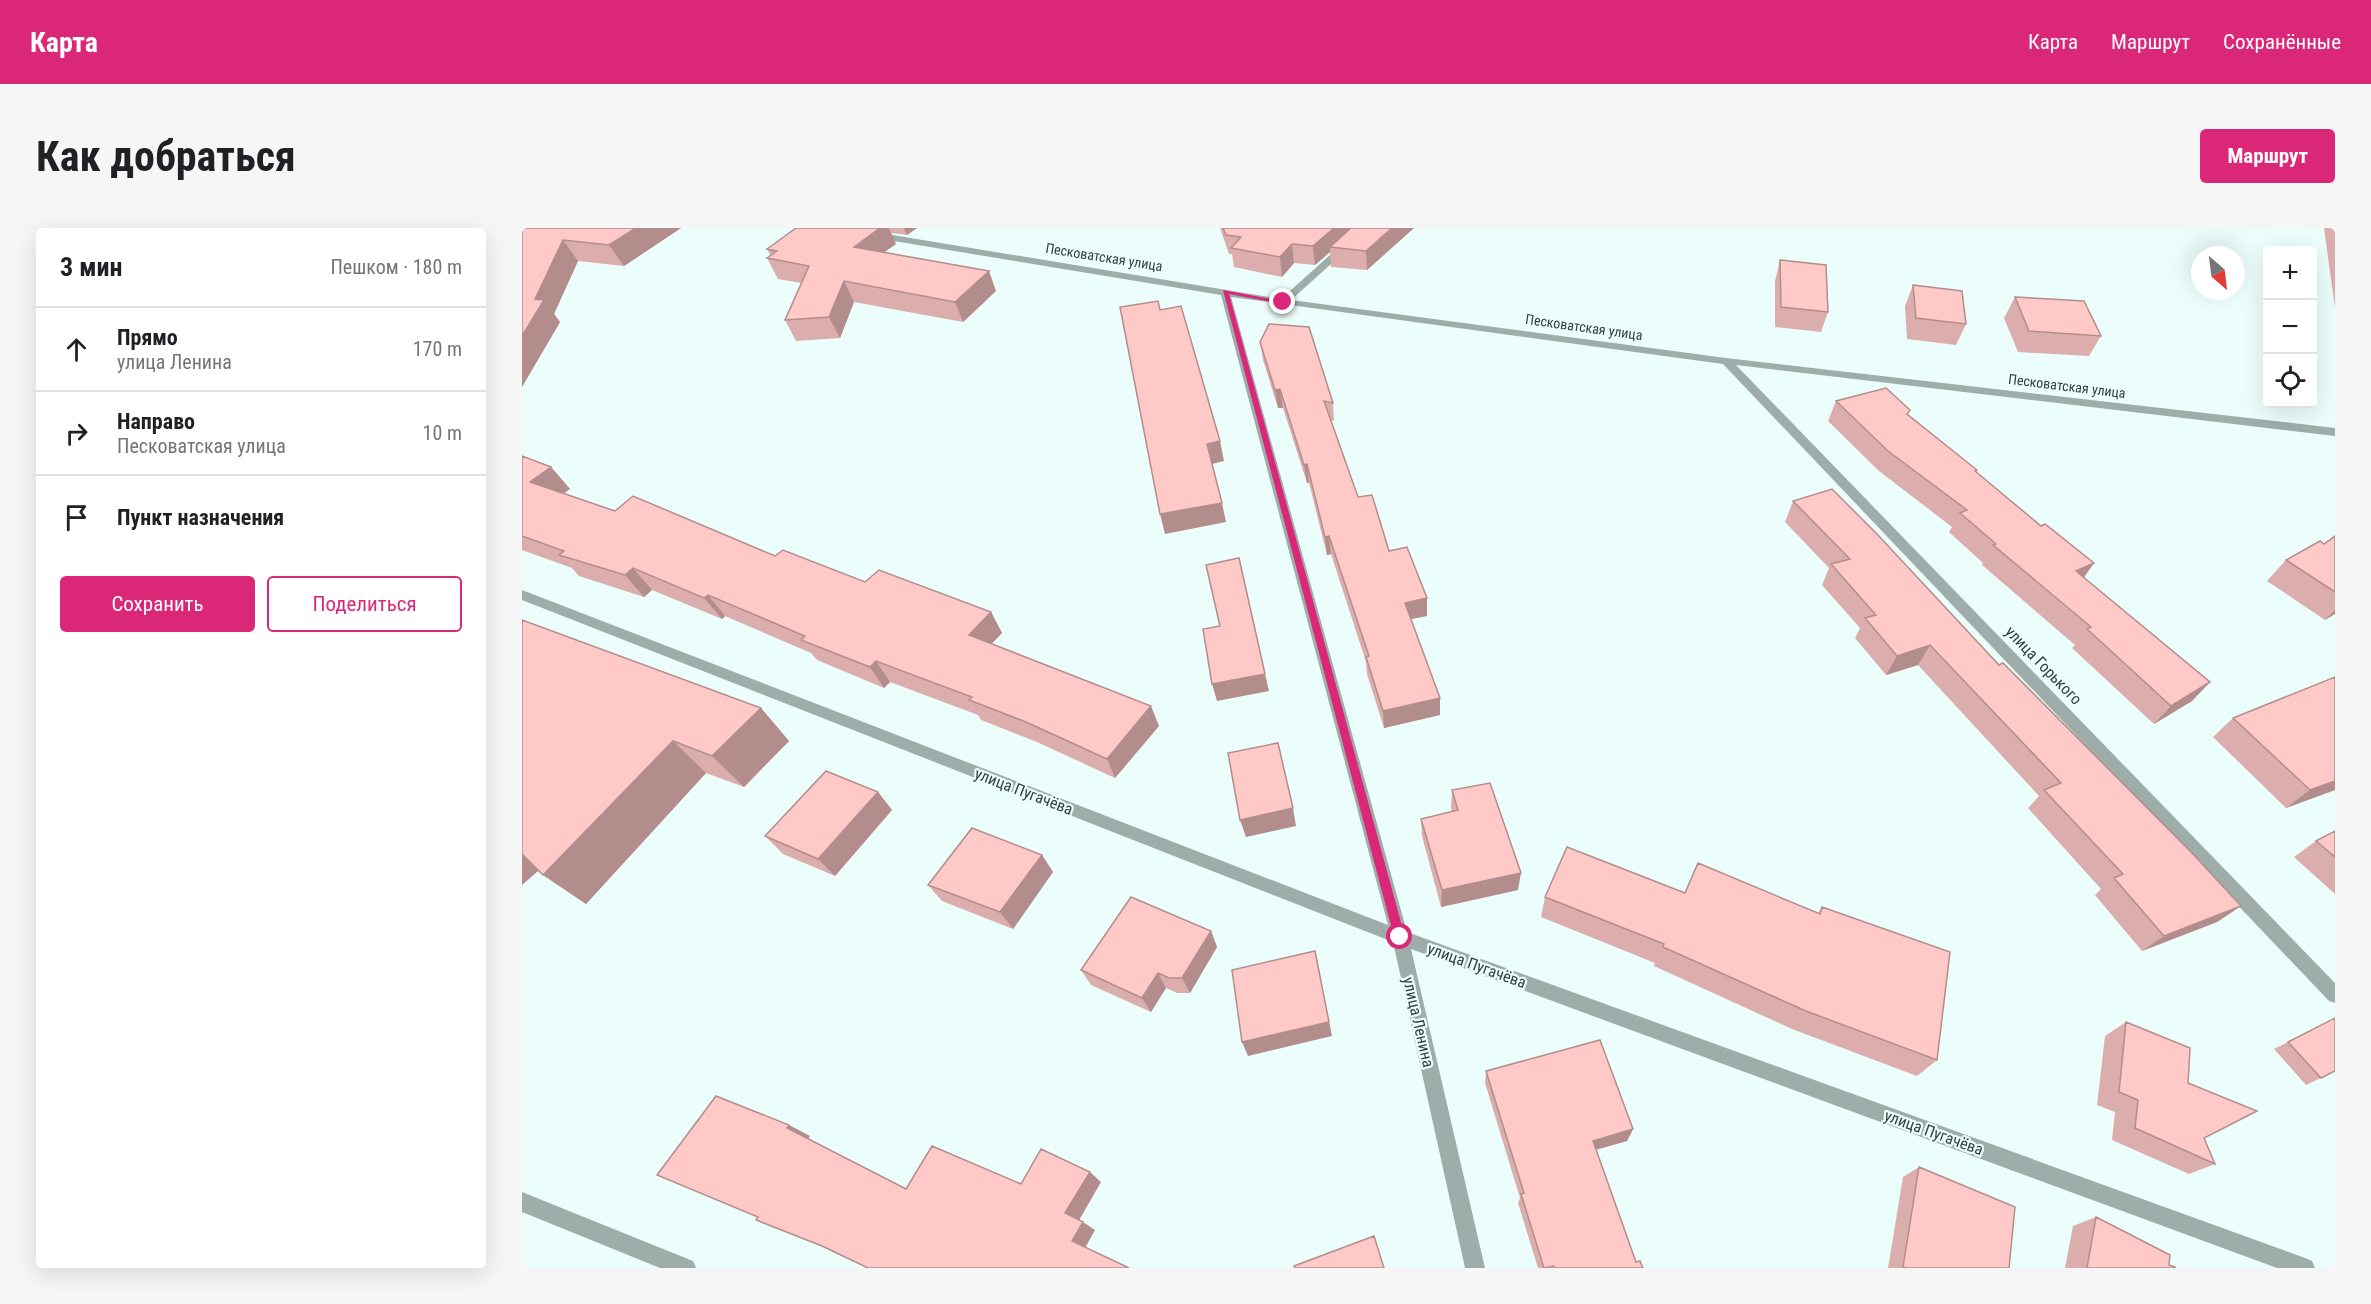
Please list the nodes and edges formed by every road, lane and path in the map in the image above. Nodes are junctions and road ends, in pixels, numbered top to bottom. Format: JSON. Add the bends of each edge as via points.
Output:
{"nodes":[{"id":1,"x":833,"y":228,"type":"edge"},
{"id":2,"x":1366,"y":228,"type":"edge"},
{"id":3,"x":1225,"y":292,"type":"junction"},
{"id":4,"x":1283,"y":302,"type":"junction"},
{"id":5,"x":1726,"y":361,"type":"junction"},
{"id":6,"x":2335,"y":432,"type":"edge"},
{"id":7,"x":522,"y":595,"type":"edge"},
{"id":8,"x":1400,"y":937,"type":"junction"},
{"id":9,"x":2335,"y":995,"type":"edge"},
{"id":10,"x":522,"y":1202,"type":"edge"},
{"id":11,"x":686,"y":1268,"type":"edge"},
{"id":12,"x":1475,"y":1268,"type":"edge"},
{"id":13,"x":2305,"y":1268,"type":"edge"}],
"edges":[{"from":1,"to":3,"type":"street","name":"Песковатская улица"},
{"from":2,"to":4,"type":"street"},
{"from":3,"to":4,"type":"street","name":"Песковатская улица"},
{"from":3,"to":8,"type":"street","name":"улица Ленина"},
{"from":4,"to":5,"type":"street","name":"Песковатская улица"},
{"from":5,"to":6,"type":"street","name":"Песковатская улица"},
{"from":5,"to":9,"type":"street","name":"улица Горького"},
{"from":7,"to":8,"type":"street","name":"улица Пугачёва"},
{"from":8,"to":12,"type":"street","name":"улица Ленина"},
{"from":8,"to":13,"type":"street","name":"улица Пугачёва"},
{"from":10,"to":11,"type":"street"}]}
